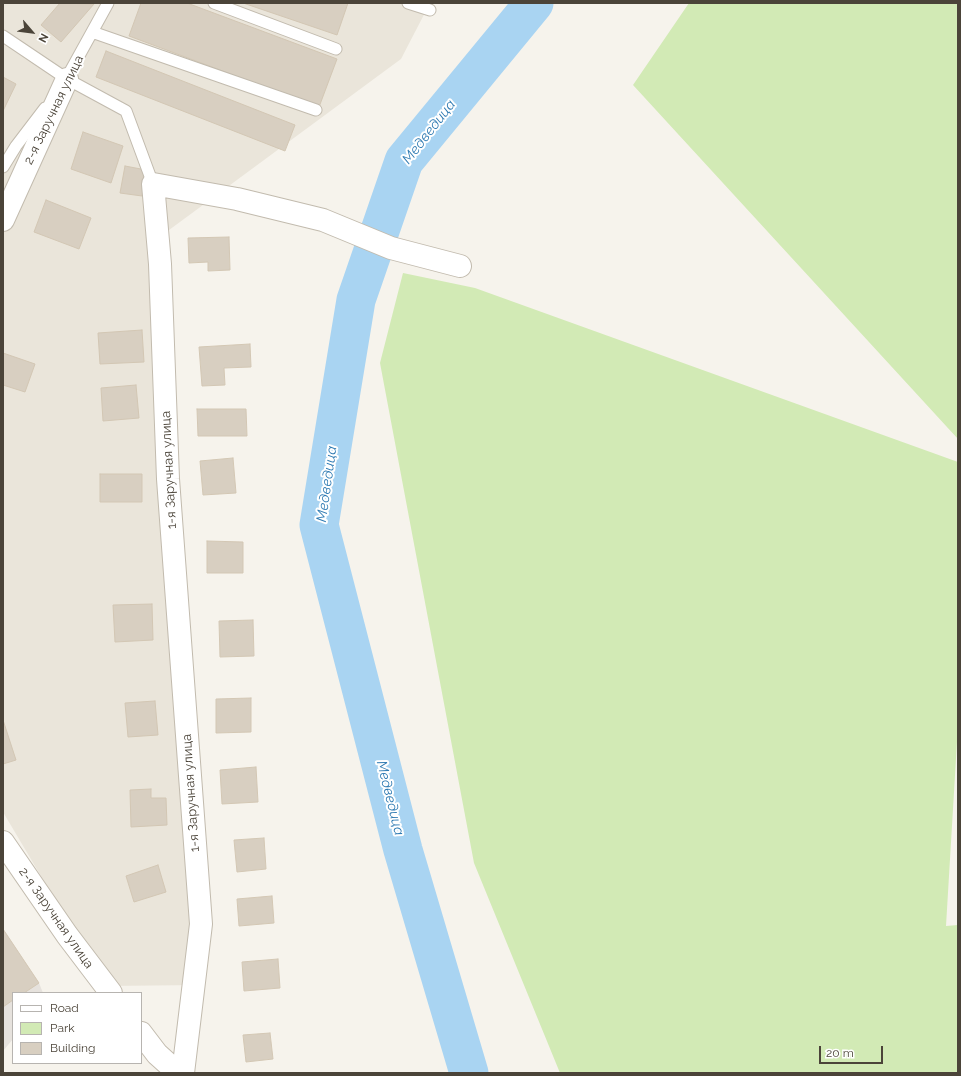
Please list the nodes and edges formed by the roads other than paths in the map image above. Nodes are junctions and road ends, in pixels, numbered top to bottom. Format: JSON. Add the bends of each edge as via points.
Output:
{"nodes":[{"id":1,"x":108,"y":3,"type":"edge"},
{"id":2,"x":214,"y":3,"type":"edge"},
{"id":3,"x":408,"y":3,"type":"edge"},
{"id":4,"x":430,"y":10,"type":"dead end"},
{"id":5,"x":92,"y":32,"type":"junction"},
{"id":6,"x":3,"y":36,"type":"edge"},
{"id":7,"x":336,"y":49,"type":"dead end"},
{"id":8,"x":67,"y":79,"type":"junction"},
{"id":9,"x":316,"y":110,"type":"dead end"},
{"id":10,"x":3,"y":167,"type":"edge"},
{"id":11,"x":153,"y":184,"type":"junction"},
{"id":12,"x":3,"y":220,"type":"edge"},
{"id":13,"x":460,"y":266,"type":"dead end"},
{"id":14,"x":3,"y":842,"type":"edge"},
{"id":15,"x":110,"y":992,"type":"edge"},
{"id":16,"x":142,"y":1035,"type":"edge"},
{"id":17,"x":178,"y":1073,"type":"edge"},
{"id":18,"x":183,"y":1073,"type":"edge"}],
"edges":[{"from":1,"to":5,"type":"lane","name":"2-я Заручная улица"},
{"from":2,"to":7,"type":"lane"},
{"from":3,"to":4,"type":"lane"},
{"from":5,"to":8,"type":"lane","name":"2-я Заручная улица"},
{"from":5,"to":9,"type":"lane"},
{"from":6,"to":8,"type":"lane"},
{"from":8,"to":10,"type":"lane"},
{"from":8,"to":11,"type":"lane","via":[[126,111]]},
{"from":8,"to":12,"type":"street","name":"2-я Заручная улица"},
{"from":11,"to":13,"type":"street","via":[[237,199],[323,220],[391,248]]},
{"from":11,"to":18,"type":"street","name":"1-я Заручная улица","via":[[160,264],[168,487],[201,924]]},
{"from":14,"to":15,"type":"street","name":"2-я Заручная улица"},
{"from":16,"to":17,"type":"street","via":[[157,1054]]}]}
